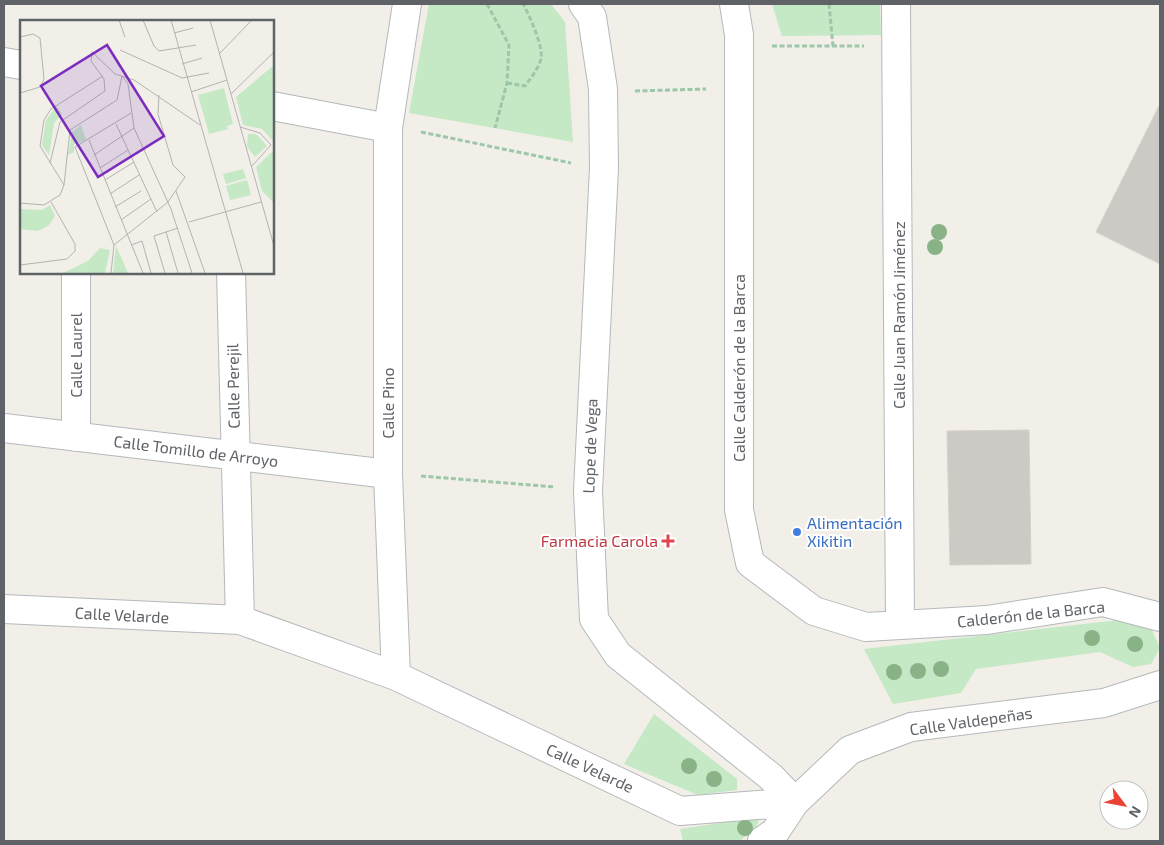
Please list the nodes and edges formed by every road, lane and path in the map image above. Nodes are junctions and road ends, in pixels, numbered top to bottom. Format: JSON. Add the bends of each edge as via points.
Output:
{"nodes":[{"id":1,"x":407,"y":4,"type":"edge"},
{"id":2,"x":486,"y":4,"type":"edge"},
{"id":3,"x":523,"y":4,"type":"edge"},
{"id":4,"x":583,"y":4,"type":"edge"},
{"id":5,"x":734,"y":4,"type":"edge"},
{"id":6,"x":829,"y":4,"type":"edge"},
{"id":7,"x":896,"y":4,"type":"edge"},
{"id":8,"x":768,"y":46,"type":"dead end"},
{"id":9,"x":833,"y":46,"type":"junction"},
{"id":10,"x":867,"y":46,"type":"dead end"},
{"id":11,"x":4,"y":62,"type":"edge"},
{"id":12,"x":20,"y":65,"type":"edge"},
{"id":13,"x":507,"y":82,"type":"junction"},
{"id":14,"x":710,"y":89,"type":"dead end"},
{"id":15,"x":626,"y":91,"type":"dead end"},
{"id":16,"x":274,"y":106,"type":"edge"},
{"id":17,"x":388,"y":128,"type":"junction"},
{"id":18,"x":495,"y":128,"type":"dead end"},
{"id":19,"x":416,"y":131,"type":"dead end"},
{"id":20,"x":579,"y":164,"type":"dead end"},
{"id":21,"x":76,"y":274,"type":"edge"},
{"id":22,"x":231,"y":274,"type":"edge"},
{"id":23,"x":4,"y":428,"type":"edge"},
{"id":24,"x":76,"y":437,"type":"junction"},
{"id":25,"x":235,"y":456,"type":"junction"},
{"id":26,"x":388,"y":474,"type":"junction"},
{"id":27,"x":456,"y":479,"type":"dead end"},
{"id":28,"x":525,"y":483,"type":"dead end"},
{"id":29,"x":4,"y":609,"type":"edge"},
{"id":30,"x":1160,"y":617,"type":"edge"},
{"id":31,"x":240,"y":620,"type":"junction"},
{"id":32,"x":900,"y":625,"type":"junction"},
{"id":33,"x":396,"y":676,"type":"junction"},
{"id":34,"x":1160,"y":686,"type":"edge"},
{"id":35,"x":794,"y":802,"type":"junction"},
{"id":36,"x":762,"y":841,"type":"edge"}],
"edges":[{"from":1,"to":17,"type":"street","name":"Calle Pino"},
{"from":2,"to":13,"type":"path","via":[[509,45]]},
{"from":3,"to":13,"type":"path","via":[[537,34],[542,58],[525,86]]},
{"from":4,"to":35,"type":"street","name":"Lope de Vega","via":[[592,17],[603,89],[604,168],[588,490],[594,619],[618,656],[771,777]]},
{"from":5,"to":32,"type":"street","name":"Calle Calderón de la Barca","via":[[739,35],[739,510],[750,563],[814,611],[866,627]]},
{"from":6,"to":9,"type":"path"},
{"from":7,"to":32,"type":"street","name":"Calle Juan Ramón Jiménez"},
{"from":8,"to":9,"type":"path"},
{"from":9,"to":10,"type":"path"},
{"from":11,"to":12,"type":"street"},
{"from":13,"to":18,"type":"path"},
{"from":14,"to":15,"type":"path"},
{"from":16,"to":17,"type":"street"},
{"from":17,"to":26,"type":"street","name":"Calle Pino"},
{"from":19,"to":20,"type":"path"},
{"from":21,"to":24,"type":"street","name":"Calle Laurel"},
{"from":22,"to":25,"type":"street","name":"Calle Perejil"},
{"from":23,"to":24,"type":"street","name":"Calle Tomillo de Arroyo"},
{"from":24,"to":25,"type":"street","name":"Calle Tomillo de Arroyo"},
{"from":25,"to":26,"type":"street","name":"Calle Tomillo de Arroyo"},
{"from":25,"to":31,"type":"street","name":"Calle Perejil"},
{"from":26,"to":33,"type":"street","name":"Calle Pino"},
{"from":27,"to":28,"type":"path"},
{"from":29,"to":31,"type":"street","name":"Calle Velarde"},
{"from":30,"to":32,"type":"street","name":"Calderón de la Barca","via":[[1103,602],[987,620]]},
{"from":31,"to":33,"type":"street","name":"Calle Velarde"},
{"from":33,"to":35,"type":"street","name":"Calle Velarde","via":[[680,811]]},
{"from":34,"to":35,"type":"street","name":"Calle Valdepeñas","via":[[1104,703],[911,727],[850,750]]},
{"from":35,"to":36,"type":"street","name":"Calle Valdepeñas","via":[[775,832]]}]}
